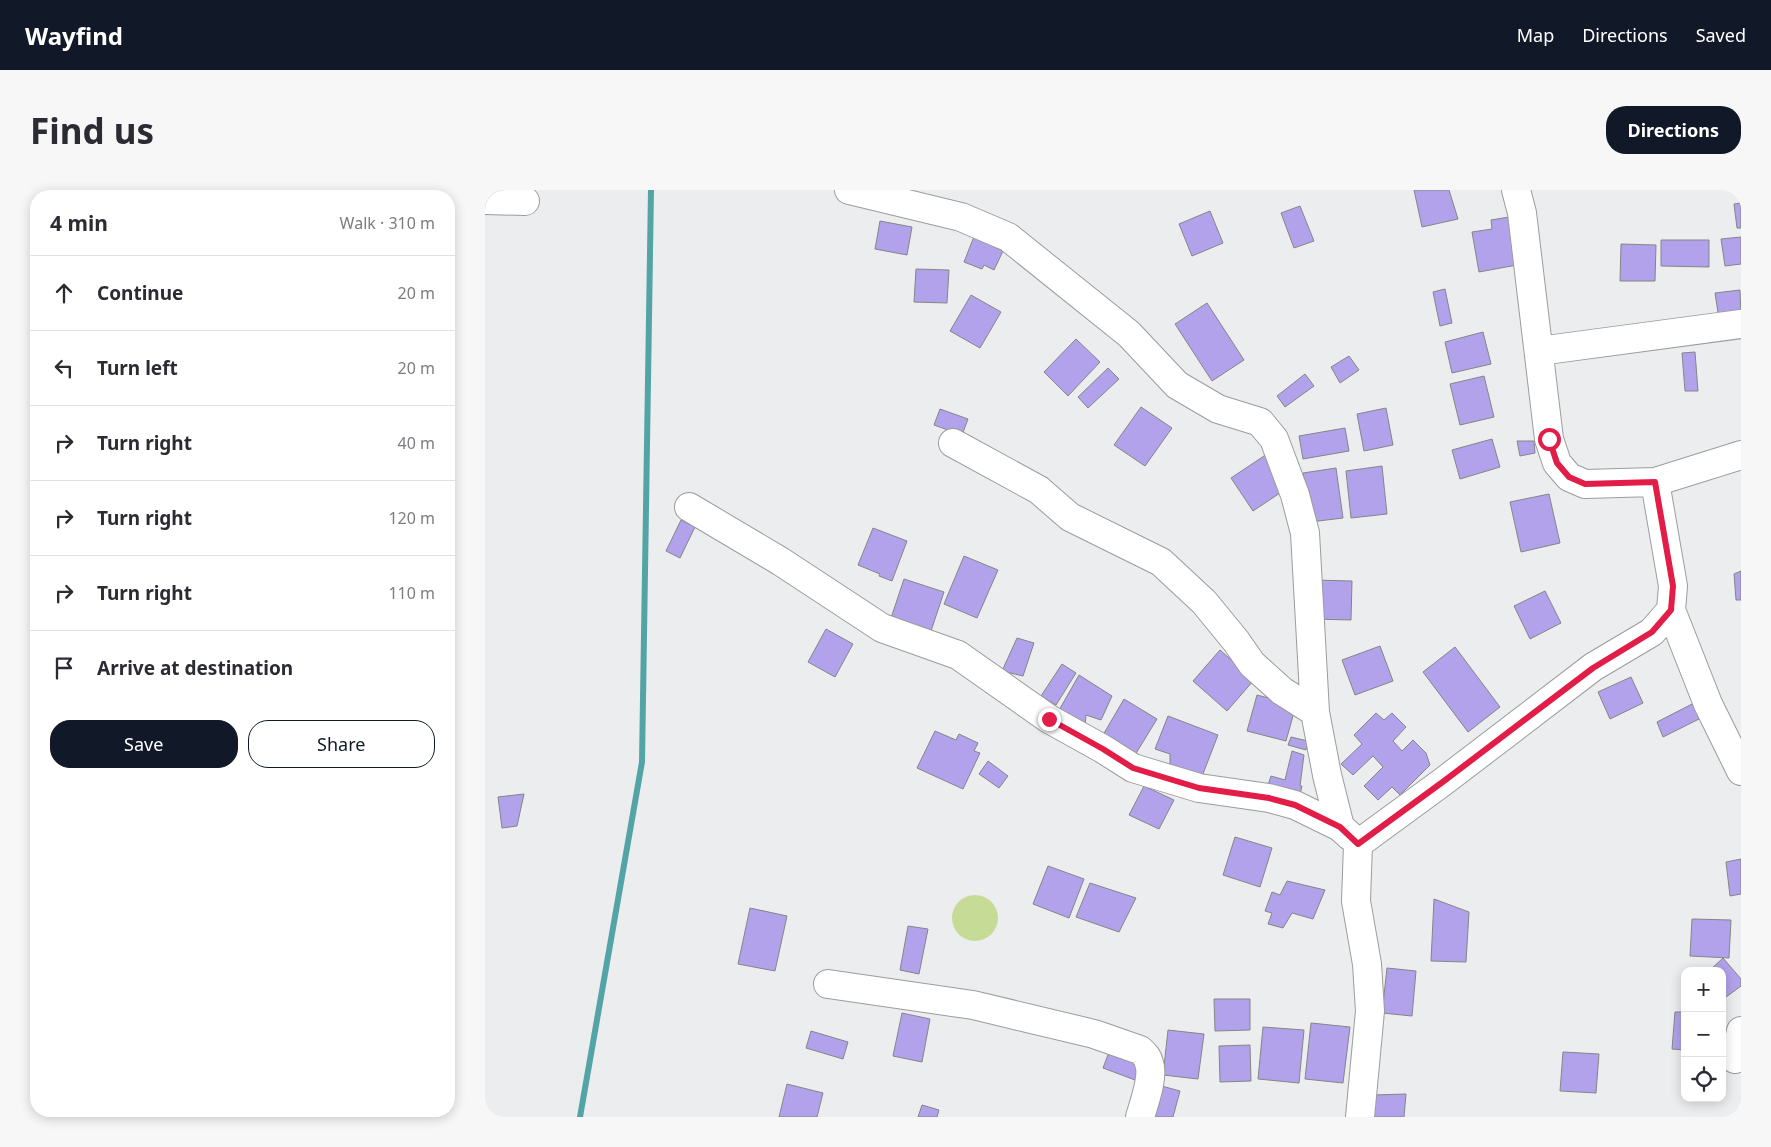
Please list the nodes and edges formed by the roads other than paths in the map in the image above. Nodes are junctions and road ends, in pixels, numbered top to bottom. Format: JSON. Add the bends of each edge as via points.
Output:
{"nodes":[{"id":1,"x":849,"y":190,"type":"edge"},
{"id":2,"x":1515,"y":190,"type":"edge"},
{"id":3,"x":485,"y":200,"type":"edge"},
{"id":4,"x":525,"y":201,"type":"dead end"},
{"id":5,"x":1741,"y":324,"type":"edge"},
{"id":6,"x":1539,"y":351,"type":"junction"},
{"id":7,"x":953,"y":443,"type":"dead end"},
{"id":8,"x":1741,"y":456,"type":"edge"},
{"id":9,"x":1655,"y":482,"type":"junction"},
{"id":10,"x":689,"y":507,"type":"dead end"},
{"id":11,"x":1671,"y":610,"type":"junction"},
{"id":12,"x":1315,"y":712,"type":"junction"},
{"id":13,"x":1741,"y":771,"type":"edge"},
{"id":14,"x":1349,"y":835,"type":"junction"},
{"id":15,"x":828,"y":984,"type":"dead end"},
{"id":16,"x":1741,"y":1031,"type":"edge"},
{"id":17,"x":1735,"y":1059,"type":"dead end"},
{"id":18,"x":1140,"y":1117,"type":"edge"},
{"id":19,"x":1360,"y":1117,"type":"edge"}],
"edges":[{"from":1,"to":12,"type":"street","via":[[961,217],[1008,237],[1129,334],[1177,385],[1218,409],[1260,422],[1274,439],[1295,494],[1305,533]]},
{"from":2,"to":6,"type":"street","via":[[1522,213]]},
{"from":3,"to":4,"type":"street"},
{"from":5,"to":6,"type":"street"},
{"from":6,"to":9,"type":"street","via":[[1549,439],[1557,463],[1569,477],[1585,484]]},
{"from":7,"to":12,"type":"street","via":[[1039,490],[1070,518],[1161,562],[1204,602],[1251,664],[1282,691]]},
{"from":8,"to":9,"type":"street"},
{"from":9,"to":11,"type":"street","via":[[1673,586]]},
{"from":10,"to":14,"type":"street","via":[[780,560],[881,628],[958,655],[1049,719],[1133,768],[1199,788],[1295,805]]},
{"from":11,"to":13,"type":"street","via":[[1708,704]]},
{"from":11,"to":14,"type":"street","via":[[1652,632],[1593,668],[1444,781]]},
{"from":12,"to":14,"type":"street","via":[[1327,775]]},
{"from":14,"to":19,"type":"street","via":[[1367,964],[1370,1011]]},
{"from":15,"to":18,"type":"street","via":[[973,1005],[1094,1034],[1140,1050],[1150,1064],[1149,1083]]},
{"from":16,"to":17,"type":"street"}]}
